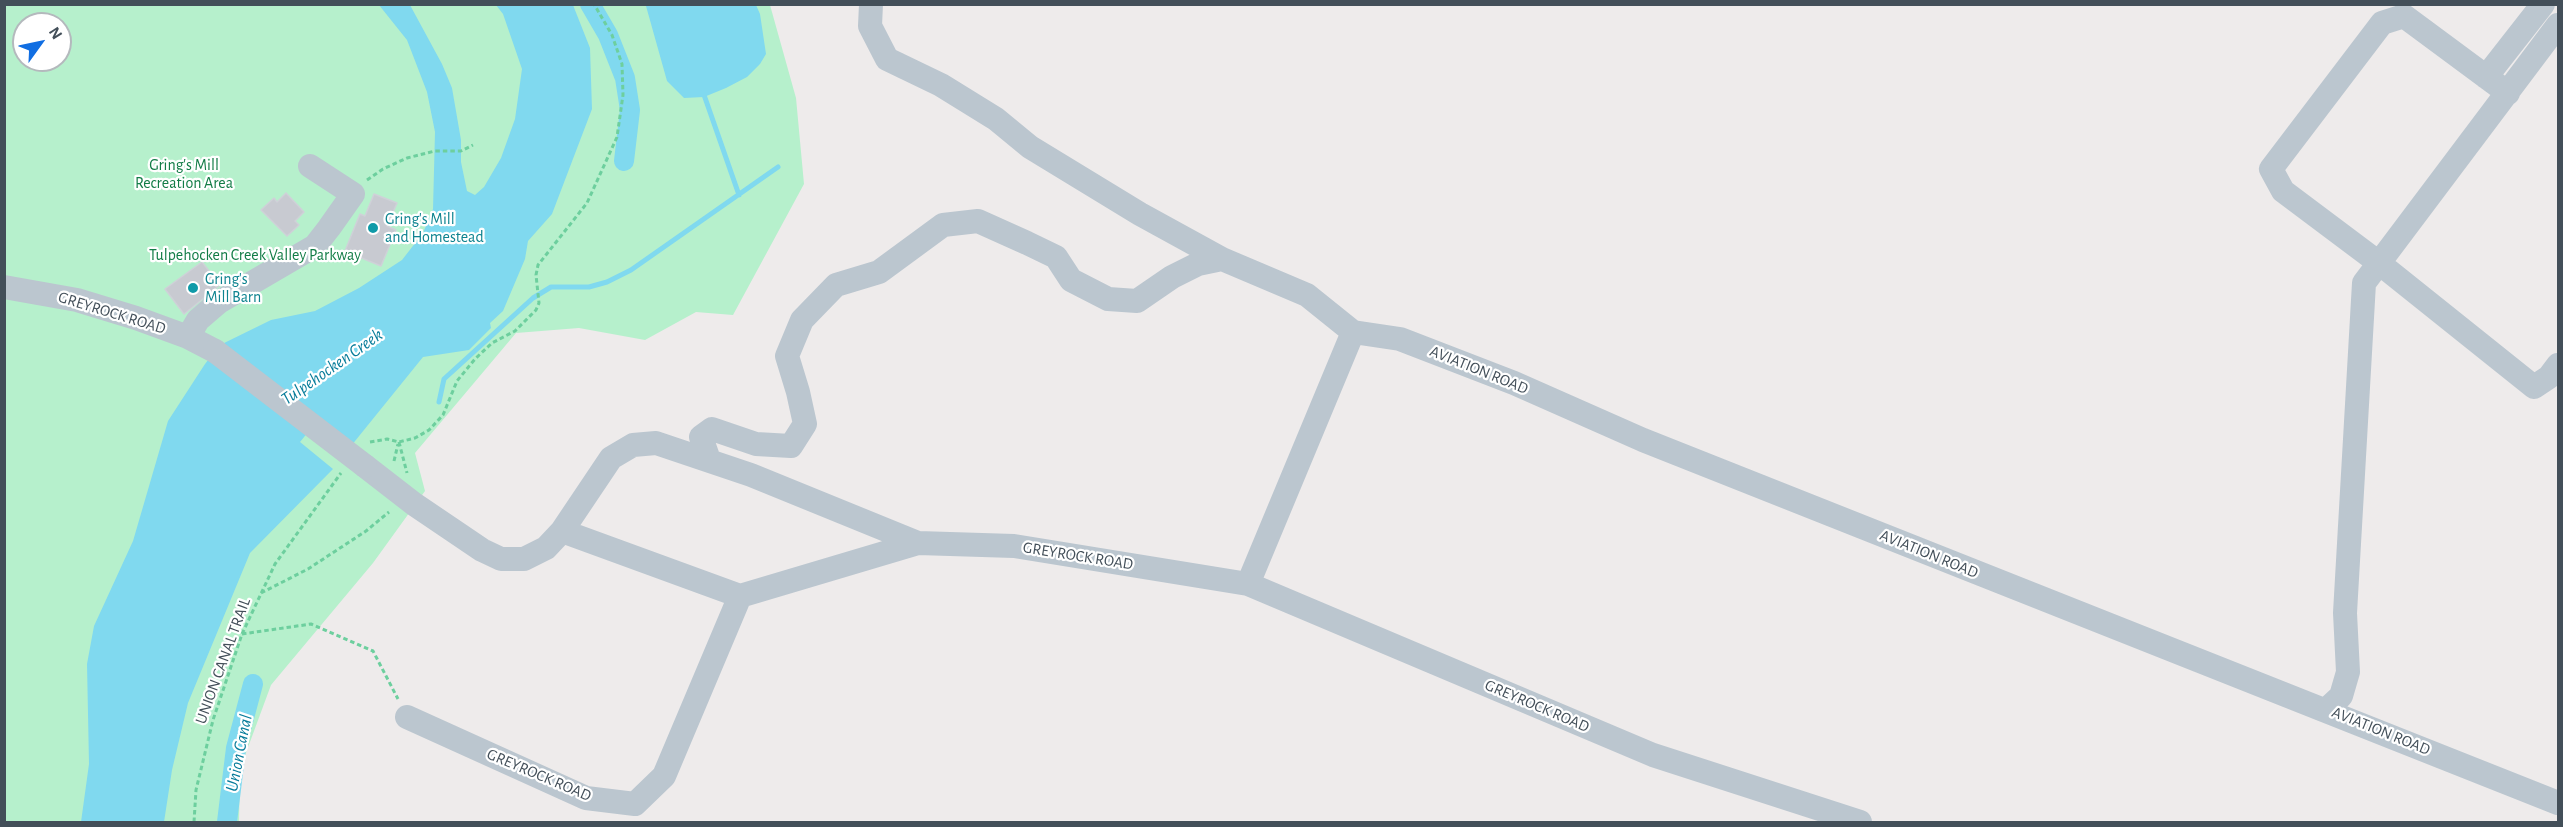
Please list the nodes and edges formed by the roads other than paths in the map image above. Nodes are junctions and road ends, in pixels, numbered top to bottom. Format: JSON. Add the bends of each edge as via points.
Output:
{"nodes":[{"id":1,"x":870,"y":4,"type":"edge"},
{"id":2,"x":2543,"y":4,"type":"edge"},
{"id":3,"x":2559,"y":25,"type":"edge"},
{"id":4,"x":2486,"y":77,"type":"junction"},
{"id":5,"x":2508,"y":93,"type":"junction"},
{"id":6,"x":310,"y":166,"type":"dead end"},
{"id":7,"x":1222,"y":259,"type":"junction"},
{"id":8,"x":2379,"y":263,"type":"junction"},
{"id":9,"x":4,"y":287,"type":"edge"},
{"id":10,"x":1353,"y":332,"type":"junction"},
{"id":11,"x":188,"y":337,"type":"junction"},
{"id":12,"x":2559,"y":365,"type":"edge"},
{"id":13,"x":709,"y":459,"type":"junction"},
{"id":14,"x":561,"y":531,"type":"junction"},
{"id":15,"x":918,"y":543,"type":"junction"},
{"id":16,"x":1248,"y":584,"type":"junction"},
{"id":17,"x":740,"y":596,"type":"junction"},
{"id":18,"x":2327,"y":709,"type":"junction"},
{"id":19,"x":407,"y":717,"type":"road end"},
{"id":20,"x":2559,"y":802,"type":"edge"},
{"id":21,"x":1860,"y":822,"type":"edge"}],
"edges":[{"from":1,"to":7,"type":"street","via":[[870,26],[887,59],[941,85],[1101,192]]},
{"from":2,"to":4,"type":"street"},
{"from":3,"to":5,"type":"street"},
{"from":4,"to":5,"type":"street"},
{"from":4,"to":8,"type":"street","via":[[2404,16],[2382,23],[2271,170],[2283,191]]},
{"from":5,"to":8,"type":"street"},
{"from":6,"to":11,"type":"street","via":[[353,194],[315,246],[219,302],[198,320]]},
{"from":7,"to":10,"type":"street","via":[[1307,295]]},
{"from":7,"to":13,"type":"street","via":[[1198,264],[1137,301],[1108,299],[1071,280],[1056,257],[1027,243],[978,222],[943,225],[879,272],[836,285],[802,320],[787,356],[805,424],[790,446],[756,444],[711,429],[701,437]]},
{"from":8,"to":12,"type":"street","via":[[2534,387]]},
{"from":8,"to":18,"type":"street","via":[[2364,283],[2345,613],[2348,672],[2341,696]]},
{"from":9,"to":11,"type":"street","name":"GREYROCK ROAD","via":[[77,300]]},
{"from":10,"to":16,"type":"street"},
{"from":10,"to":18,"type":"street","name":"AVIATION ROAD","via":[[1400,339],[1643,440]]},
{"from":11,"to":14,"type":"street","name":"GREYROCK ROAD","bridge":true,"via":[[215,351],[414,504],[482,550],[501,559],[524,559],[546,548]]},
{"from":13,"to":14,"type":"street","name":"GREYROCK ROAD","via":[[656,443],[633,445],[611,458]]},
{"from":13,"to":15,"type":"street","name":"GREYROCK ROAD"},
{"from":14,"to":17,"type":"street"},
{"from":15,"to":16,"type":"street","name":"GREYROCK ROAD","via":[[1014,546]]},
{"from":15,"to":17,"type":"street","name":"GREYROCK ROAD"},
{"from":16,"to":21,"type":"street","name":"GREYROCK ROAD","via":[[1653,755]]},
{"from":17,"to":19,"type":"street","name":"GREYROCK ROAD","via":[[664,776],[634,804],[586,798]]},
{"from":18,"to":20,"type":"street","name":"AVIATION ROAD"}]}
